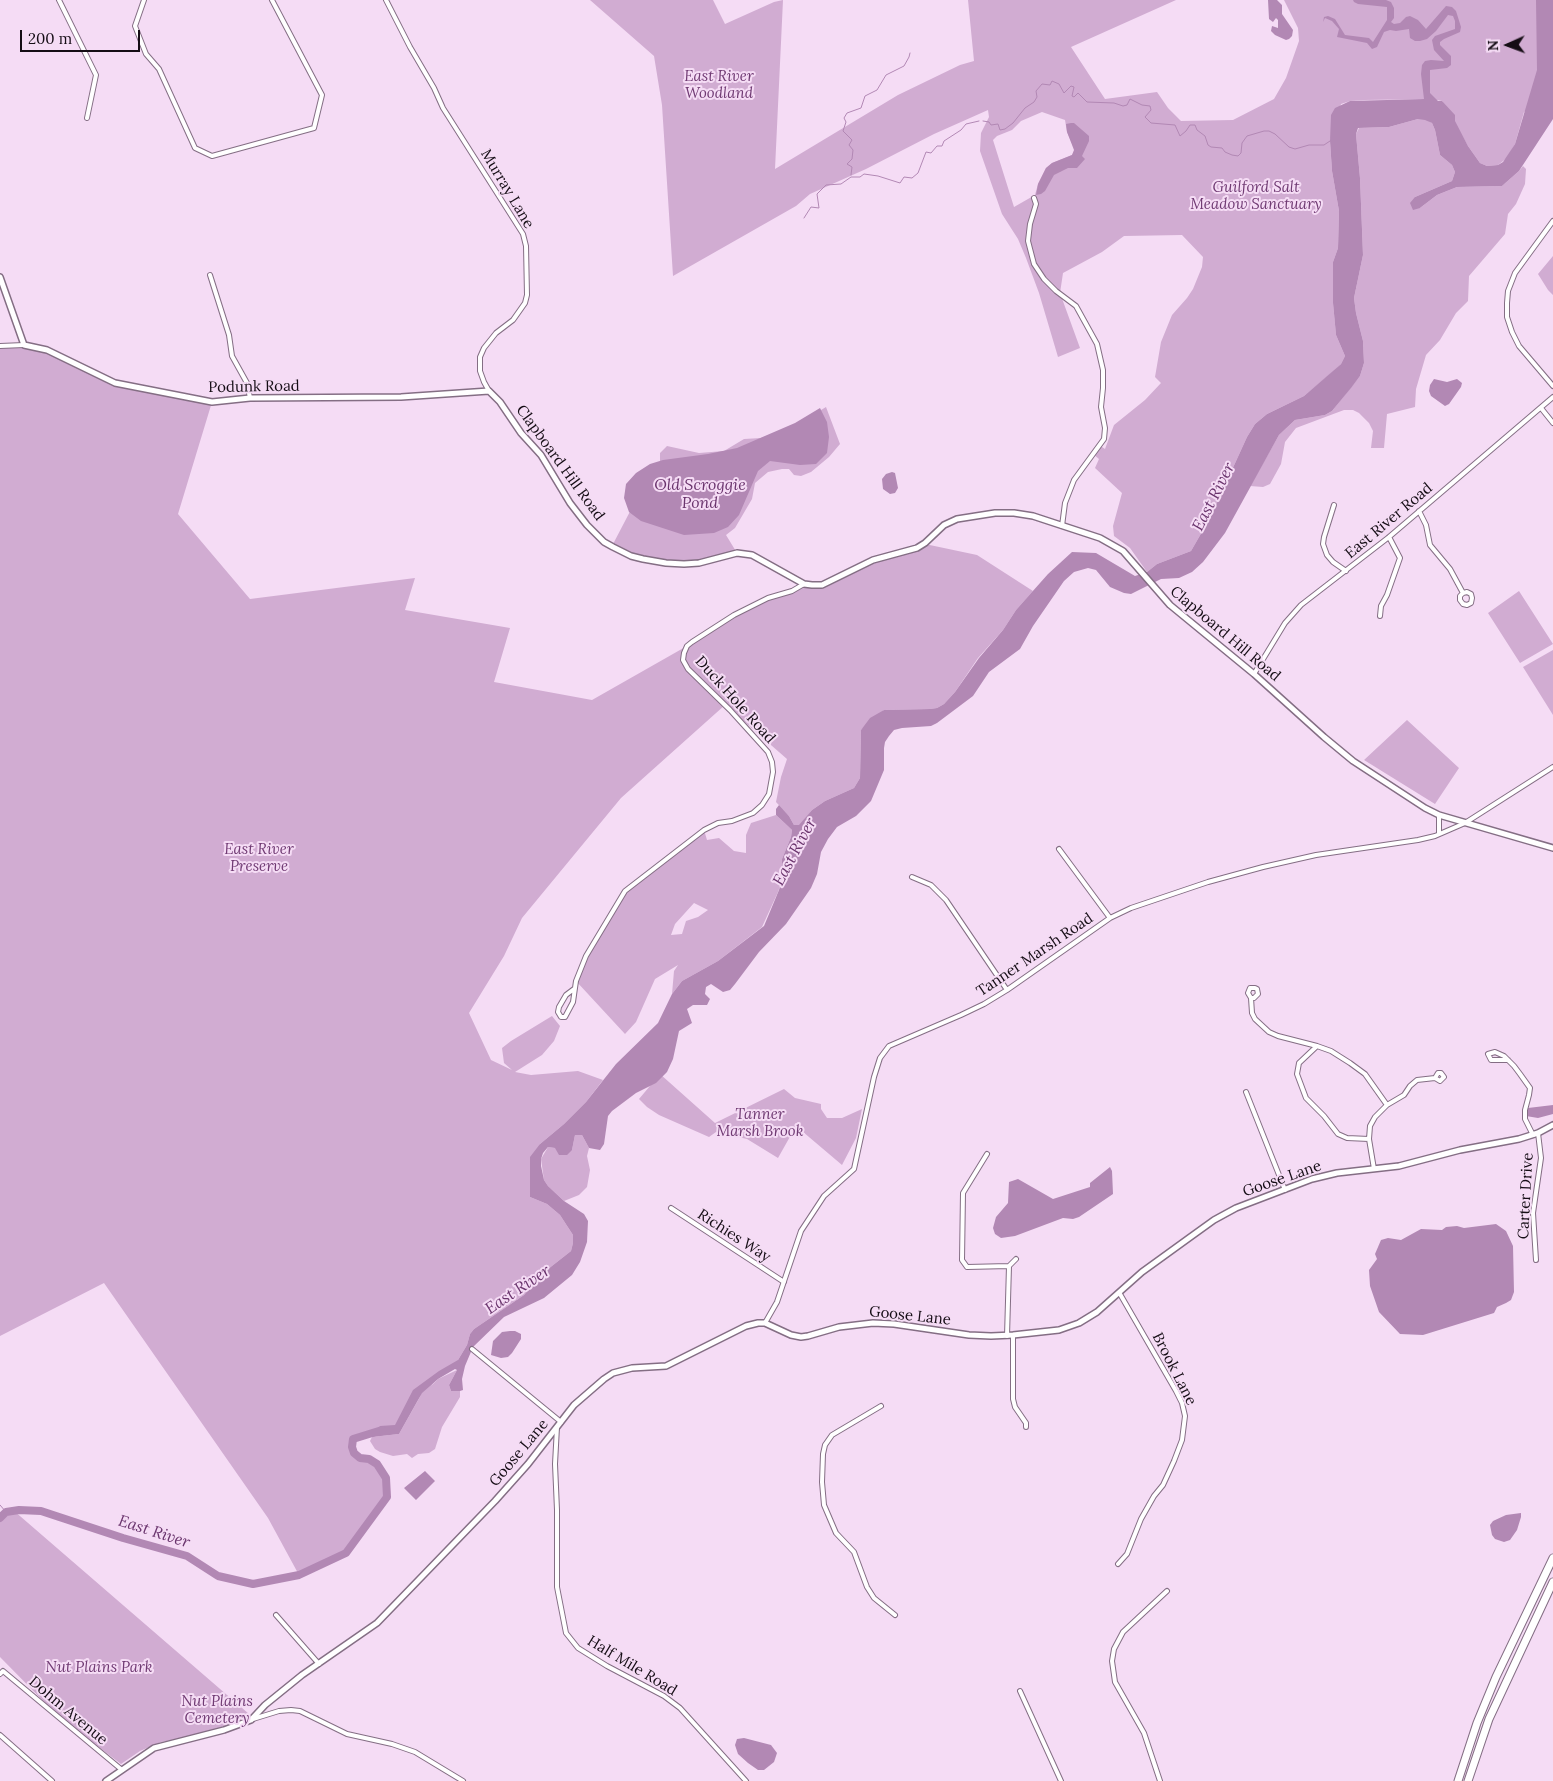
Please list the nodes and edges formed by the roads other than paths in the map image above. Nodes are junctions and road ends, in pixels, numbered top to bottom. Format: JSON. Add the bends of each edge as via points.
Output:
{"nodes":[{"id":1,"x":59,"y":0,"type":"edge"},
{"id":2,"x":144,"y":0,"type":"edge"},
{"id":3,"x":272,"y":0,"type":"edge"},
{"id":4,"x":386,"y":0,"type":"edge"},
{"id":5,"x":87,"y":118,"type":"dead end"},
{"id":6,"x":1034,"y":198,"type":"dead end"},
{"id":7,"x":1553,"y":221,"type":"edge"},
{"id":8,"x":210,"y":275,"type":"dead end"},
{"id":9,"x":0,"y":277,"type":"edge"},
{"id":10,"x":24,"y":345,"type":"junction"},
{"id":11,"x":0,"y":346,"type":"edge"},
{"id":12,"x":1553,"y":386,"type":"edge"},
{"id":13,"x":489,"y":391,"type":"junction"},
{"id":14,"x":1553,"y":397,"type":"edge"},
{"id":15,"x":250,"y":398,"type":"junction"},
{"id":16,"x":1541,"y":408,"type":"junction"},
{"id":17,"x":1553,"y":424,"type":"edge"},
{"id":18,"x":1334,"y":505,"type":"dead end"},
{"id":19,"x":1419,"y":511,"type":"junction"},
{"id":20,"x":1062,"y":526,"type":"junction"},
{"id":21,"x":1390,"y":537,"type":"junction"},
{"id":22,"x":1346,"y":571,"type":"junction"},
{"id":23,"x":804,"y":584,"type":"junction"},
{"id":24,"x":1463,"y":593,"type":"dead end"},
{"id":25,"x":1380,"y":616,"type":"dead end"},
{"id":26,"x":1254,"y":674,"type":"junction"},
{"id":27,"x":1553,"y":767,"type":"edge"},
{"id":28,"x":1439,"y":815,"type":"junction"},
{"id":29,"x":1465,"y":823,"type":"junction"},
{"id":30,"x":1439,"y":834,"type":"junction"},
{"id":31,"x":1553,"y":848,"type":"edge"},
{"id":32,"x":1059,"y":849,"type":"dead end"},
{"id":33,"x":912,"y":877,"type":"dead end"},
{"id":34,"x":1110,"y":918,"type":"junction"},
{"id":35,"x":574,"y":990,"type":"junction"},
{"id":36,"x":1007,"y":990,"type":"junction"},
{"id":37,"x":1251,"y":998,"type":"dead end"},
{"id":38,"x":1317,"y":1046,"type":"junction"},
{"id":39,"x":1508,"y":1060,"type":"junction"},
{"id":40,"x":1435,"y":1078,"type":"dead end"},
{"id":41,"x":1246,"y":1092,"type":"dead end"},
{"id":42,"x":1387,"y":1105,"type":"junction"},
{"id":43,"x":1553,"y":1125,"type":"edge"},
{"id":44,"x":1536,"y":1134,"type":"junction"},
{"id":45,"x":1368,"y":1139,"type":"junction"},
{"id":46,"x":987,"y":1154,"type":"dead end"},
{"id":47,"x":1374,"y":1169,"type":"junction"},
{"id":48,"x":1285,"y":1190,"type":"junction"},
{"id":49,"x":672,"y":1208,"type":"dead end"},
{"id":50,"x":1016,"y":1259,"type":"dead end"},
{"id":51,"x":1536,"y":1260,"type":"dead end"},
{"id":52,"x":1009,"y":1266,"type":"junction"},
{"id":53,"x":784,"y":1282,"type":"junction"},
{"id":54,"x":1120,"y":1294,"type":"junction"},
{"id":55,"x":765,"y":1323,"type":"junction"},
{"id":56,"x":1013,"y":1335,"type":"junction"},
{"id":57,"x":1006,"y":1336,"type":"junction"},
{"id":58,"x":472,"y":1349,"type":"dead end"},
{"id":59,"x":881,"y":1406,"type":"dead end"},
{"id":60,"x":561,"y":1422,"type":"junction"},
{"id":61,"x":557,"y":1427,"type":"junction"},
{"id":62,"x":1026,"y":1427,"type":"dead end"},
{"id":63,"x":1553,"y":1558,"type":"edge"},
{"id":64,"x":1118,"y":1564,"type":"dead end"},
{"id":65,"x":1553,"y":1582,"type":"edge"},
{"id":66,"x":1167,"y":1591,"type":"dead end"},
{"id":67,"x":276,"y":1615,"type":"dead end"},
{"id":68,"x":895,"y":1616,"type":"dead end"},
{"id":69,"x":319,"y":1664,"type":"junction"},
{"id":70,"x":0,"y":1674,"type":"edge"},
{"id":71,"x":1020,"y":1691,"type":"dead end"},
{"id":72,"x":251,"y":1720,"type":"junction"},
{"id":73,"x":0,"y":1735,"type":"edge"},
{"id":74,"x":122,"y":1770,"type":"junction"},
{"id":75,"x":52,"y":1781,"type":"edge"},
{"id":76,"x":106,"y":1781,"type":"edge"},
{"id":77,"x":463,"y":1781,"type":"edge"},
{"id":78,"x":746,"y":1781,"type":"edge"},
{"id":79,"x":1062,"y":1781,"type":"edge"},
{"id":80,"x":1160,"y":1781,"type":"edge"},
{"id":81,"x":1458,"y":1781,"type":"edge"},
{"id":82,"x":1468,"y":1781,"type":"edge"}],
"edges":[{"from":1,"to":5,"type":"street","via":[[96,75]]},
{"from":2,"to":3,"type":"street","via":[[135,26],[146,54],[160,69],[195,148],[212,156],[314,128],[322,95]]},
{"from":4,"to":13,"type":"street","name":"Murray Lane","via":[[443,108],[523,234],[526,302],[513,320],[496,333],[480,357],[480,371]]},
{"from":6,"to":20,"type":"street","via":[[1036,204],[1028,240],[1034,264],[1056,291],[1076,306],[1097,344],[1103,370],[1101,407],[1104,439],[1074,480],[1065,503]]},
{"from":7,"to":12,"type":"street","via":[[1515,273],[1508,291],[1507,317],[1519,346]]},
{"from":8,"to":15,"type":"street","via":[[229,335],[232,356],[247,384]]},
{"from":9,"to":10,"type":"street"},
{"from":10,"to":11,"type":"street","name":"Podunk Road"},
{"from":10,"to":15,"type":"street","name":"Podunk Road","via":[[47,350],[115,383],[212,402]]},
{"from":13,"to":15,"type":"street","name":"Podunk Road","via":[[401,397]]},
{"from":13,"to":23,"type":"street","name":"Clapboard Hill Road","via":[[541,455],[587,525],[613,547],[631,556],[666,563],[699,563],[737,553],[752,555]]},
{"from":14,"to":16,"type":"street","name":"East River Road"},
{"from":16,"to":17,"type":"street"},
{"from":16,"to":19,"type":"street","name":"East River Road"},
{"from":18,"to":22,"type":"street","via":[[1323,544],[1327,555]]},
{"from":19,"to":21,"type":"street","name":"East River Road"},
{"from":19,"to":24,"type":"street","via":[[1426,524],[1430,545],[1450,569]]},
{"from":20,"to":23,"type":"street","name":"Clapboard Hill Road","via":[[1014,513],[957,519],[944,525],[917,548],[873,560],[822,584]]},
{"from":20,"to":26,"type":"street","name":"Clapboard Hill Road","via":[[1100,538],[1123,551],[1153,588],[1180,614]]},
{"from":21,"to":22,"type":"street","name":"East River Road"},
{"from":21,"to":25,"type":"street","via":[[1400,558]]},
{"from":22,"to":26,"type":"street","name":"East River Road","via":[[1292,614]]},
{"from":23,"to":35,"type":"street","name":"Duck Hole Road","via":[[734,616],[686,646],[684,653],[683,660],[688,669],[768,752],[773,772],[762,805],[753,813],[704,830],[625,891],[586,956]]},
{"from":26,"to":28,"type":"street","name":"Clapboard Hill Road","via":[[1340,752]]},
{"from":27,"to":29,"type":"street","name":"Tanner Marsh Road"},
{"from":28,"to":29,"type":"street","name":"Clapboard Hill Road"},
{"from":28,"to":30,"type":"street"},
{"from":29,"to":30,"type":"street","name":"Tanner Marsh Road"},
{"from":29,"to":31,"type":"street","name":"Clapboard Hill Road"},
{"from":30,"to":34,"type":"street","name":"Tanner Marsh Road","via":[[1263,867],[1208,882]]},
{"from":32,"to":34,"type":"street"},
{"from":33,"to":36,"type":"street","via":[[932,885],[946,900]]},
{"from":34,"to":36,"type":"street","name":"Tanner Marsh Road"},
{"from":35,"to":35,"type":"street","name":"Duck Hole Road","via":[[568,1011],[565,1017],[561,1017],[559,1007],[566,995]]},
{"from":36,"to":53,"type":"street","name":"Tanner Marsh Road","via":[[961,1016],[888,1046],[880,1058],[874,1078],[854,1169],[824,1196],[801,1231]]},
{"from":37,"to":38,"type":"street","via":[[1255,1019],[1269,1032]]},
{"from":38,"to":42,"type":"street","via":[[1339,1055],[1365,1074]]},
{"from":38,"to":45,"type":"street","via":[[1299,1063],[1297,1074],[1306,1098],[1338,1134]]},
{"from":39,"to":39,"type":"street","via":[[1495,1052],[1488,1054],[1491,1060]]},
{"from":39,"to":44,"type":"street","name":"Carter Drive","via":[[1530,1088],[1524,1119]]},
{"from":40,"to":42,"type":"street","via":[[1417,1080],[1404,1095]]},
{"from":41,"to":48,"type":"street"},
{"from":42,"to":45,"type":"street","via":[[1375,1117]]},
{"from":43,"to":44,"type":"street","name":"Goose Lane"},
{"from":44,"to":47,"type":"street","name":"Goose Lane"},
{"from":44,"to":51,"type":"street","name":"Carter Drive","via":[[1540,1158],[1533,1213]]},
{"from":45,"to":47,"type":"street"},
{"from":46,"to":52,"type":"street","via":[[963,1193],[962,1260],[967,1267]]},
{"from":47,"to":48,"type":"street","name":"Goose Lane","via":[[1320,1177]]},
{"from":48,"to":54,"type":"street","name":"Goose Lane","via":[[1214,1220],[1142,1272]]},
{"from":49,"to":53,"type":"street","name":"Richies Way"},
{"from":50,"to":52,"type":"street"},
{"from":52,"to":57,"type":"street"},
{"from":53,"to":55,"type":"street","name":"Tanner Marsh Road"},
{"from":54,"to":56,"type":"street","name":"Goose Lane","via":[[1079,1323],[1045,1332]]},
{"from":54,"to":64,"type":"street","name":"Brook Lane","via":[[1176,1390],[1185,1416],[1182,1440],[1163,1486],[1154,1496],[1127,1554]]},
{"from":55,"to":57,"type":"street","name":"Goose Lane","via":[[801,1337],[839,1327],[874,1323],[969,1335]]},
{"from":55,"to":60,"type":"street","name":"Goose Lane","via":[[746,1326],[666,1366],[613,1373],[574,1405]]},
{"from":56,"to":57,"type":"street","name":"Goose Lane"},
{"from":56,"to":62,"type":"street","via":[[1013,1400]]},
{"from":58,"to":60,"type":"street"},
{"from":59,"to":68,"type":"street","via":[[832,1435],[823,1454],[822,1482],[824,1505],[836,1533],[854,1552],[874,1598]]},
{"from":60,"to":61,"type":"street","name":"Goose Lane"},
{"from":61,"to":69,"type":"street","name":"Goose Lane","via":[[502,1493],[390,1611]]},
{"from":61,"to":78,"type":"street","name":"Half Mile Road","via":[[554,1464],[557,1586],[566,1633],[578,1648],[680,1708]]},
{"from":63,"to":81,"type":"highway","via":[[1496,1677]]},
{"from":65,"to":82,"type":"highway","via":[[1489,1719]]},
{"from":66,"to":80,"type":"street","via":[[1123,1632],[1112,1661],[1115,1682],[1144,1733]]},
{"from":67,"to":69,"type":"street"},
{"from":69,"to":72,"type":"street","name":"Goose Lane","via":[[277,1695]]},
{"from":70,"to":74,"type":"street","name":"Dohm Avenue","via":[[3,1672]]},
{"from":71,"to":79,"type":"street"},
{"from":72,"to":74,"type":"street","via":[[154,1748]]},
{"from":72,"to":77,"type":"street","via":[[279,1711],[300,1711],[347,1734],[415,1752]]},
{"from":73,"to":75,"type":"street"},
{"from":74,"to":76,"type":"street"}]}
